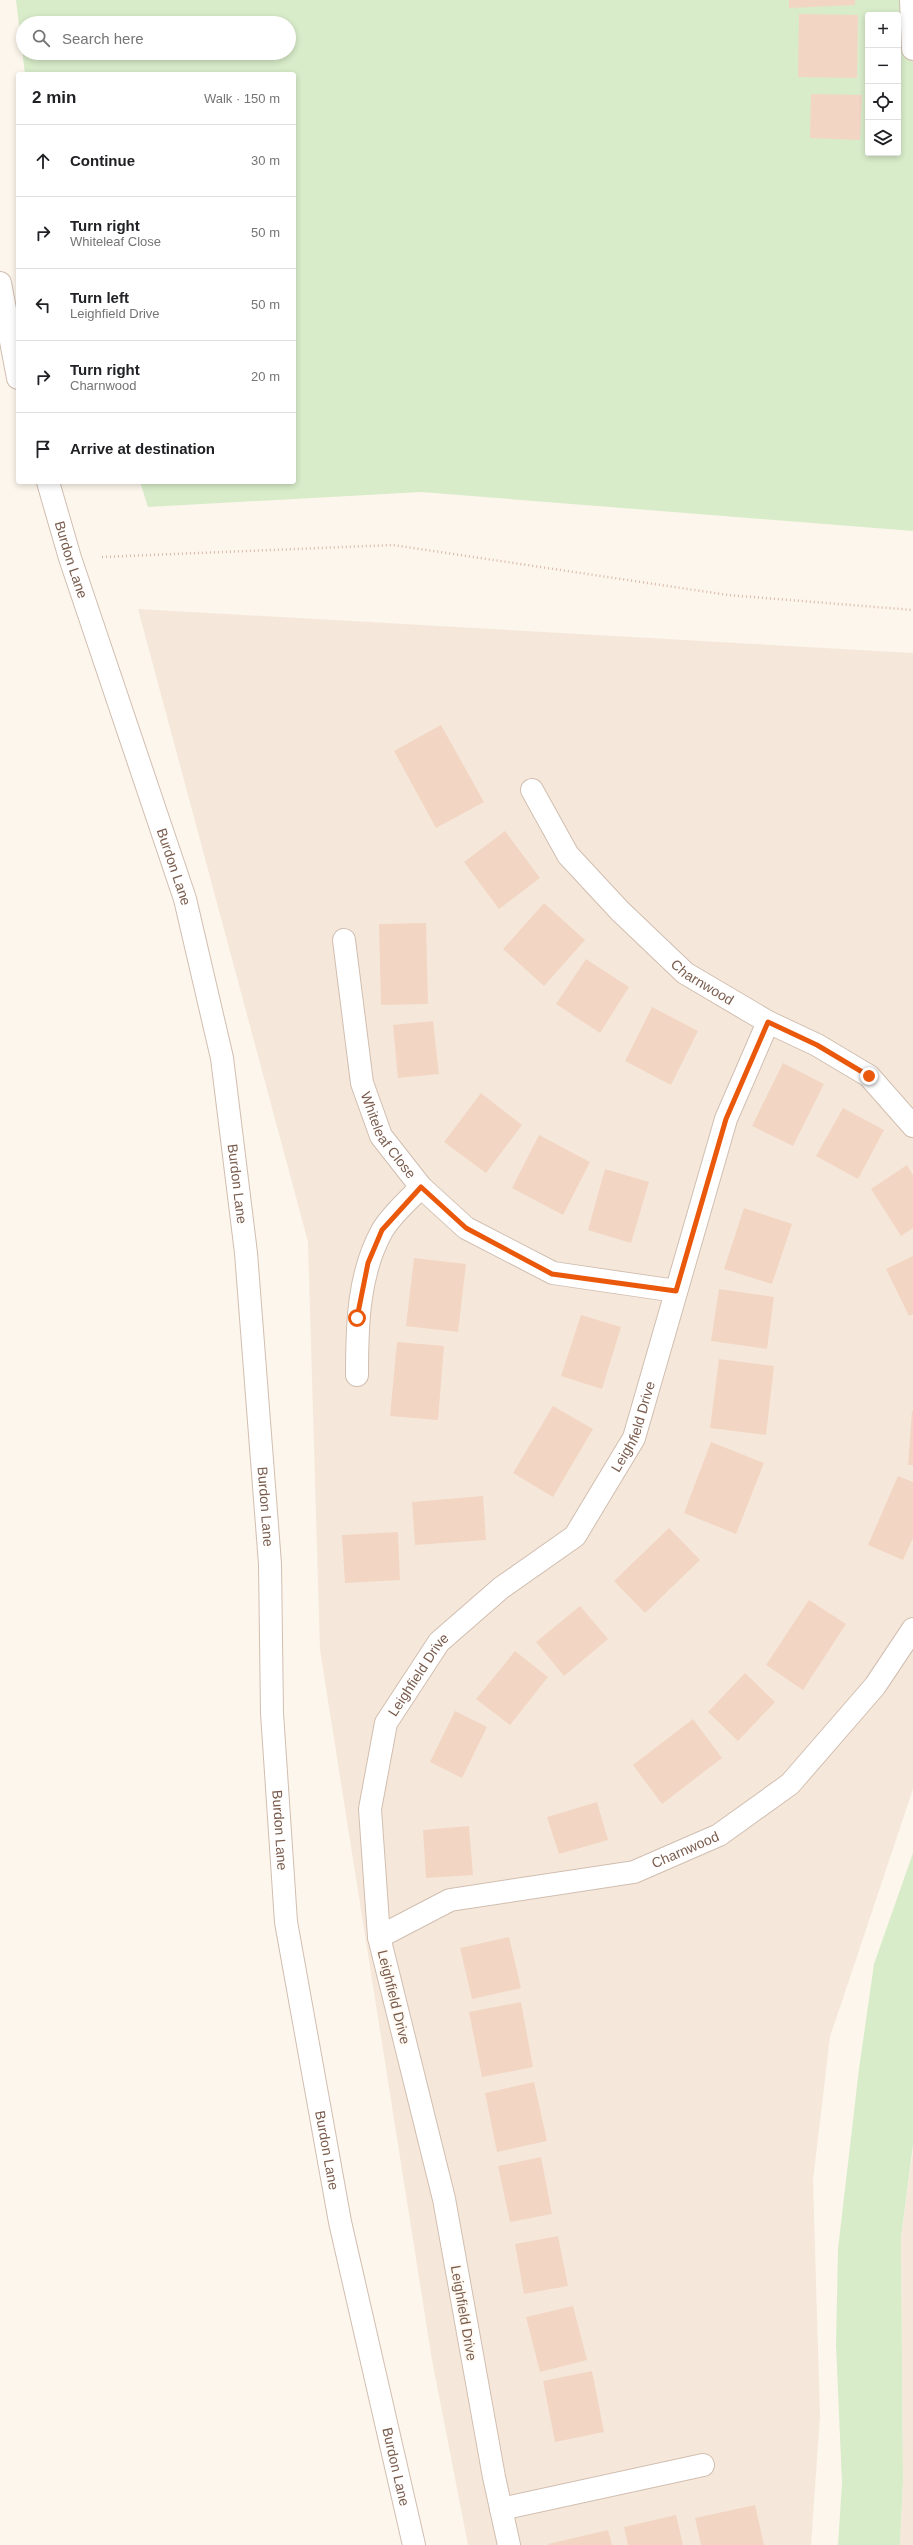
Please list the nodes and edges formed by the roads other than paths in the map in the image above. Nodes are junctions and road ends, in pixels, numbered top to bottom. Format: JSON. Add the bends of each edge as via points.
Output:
{"nodes":[{"id":1,"x":911,"y":0,"type":"edge"},
{"id":2,"x":913,"y":49,"type":"edge"},
{"id":3,"x":0,"y":283,"type":"edge"},
{"id":4,"x":16,"y":367,"type":"edge"},
{"id":5,"x":49,"y":484,"type":"edge"},
{"id":6,"x":532,"y":790,"type":"dead end"},
{"id":7,"x":344,"y":940,"type":"dead end"},
{"id":8,"x":768,"y":1022,"type":"junction"},
{"id":9,"x":913,"y":1126,"type":"edge"},
{"id":10,"x":421,"y":1187,"type":"junction"},
{"id":11,"x":676,"y":1291,"type":"junction"},
{"id":12,"x":357,"y":1375,"type":"dead end"},
{"id":13,"x":913,"y":1629,"type":"edge"},
{"id":14,"x":379,"y":1937,"type":"junction"},
{"id":15,"x":703,"y":2465,"type":"dead end"},
{"id":16,"x":501,"y":2509,"type":"junction"},
{"id":17,"x":414,"y":2545,"type":"edge"},
{"id":18,"x":509,"y":2545,"type":"edge"}],
"edges":[{"from":1,"to":2,"type":"street"},
{"from":3,"to":4,"type":"street"},
{"from":5,"to":17,"type":"street","name":"Burdon Lane","via":[[70,558],[185,899],[222,1058],[246,1253],[270,1564],[272,1714],[286,1922],[340,2222]]},
{"from":6,"to":8,"type":"street","name":"Charnwood","via":[[568,855],[620,911],[685,972]]},
{"from":7,"to":10,"type":"street","name":"Whiteleaf Close","via":[[362,1083],[381,1136]]},
{"from":8,"to":9,"type":"street","name":"Charnwood","via":[[817,1045],[869,1076]]},
{"from":8,"to":11,"type":"street","name":"Leighfield Drive","via":[[726,1119]]},
{"from":10,"to":11,"type":"street","name":"Whiteleaf Close","via":[[466,1228],[552,1274]]},
{"from":10,"to":12,"type":"street","via":[[382,1230],[368,1263],[357,1318]]},
{"from":11,"to":14,"type":"street","name":"Leighfield Drive","via":[[634,1438],[575,1536],[501,1588],[439,1642],[386,1723],[370,1809]]},
{"from":13,"to":14,"type":"street","name":"Charnwood","via":[[875,1686],[790,1784],[718,1835],[634,1872],[450,1900]]},
{"from":14,"to":16,"type":"street","name":"Leighfield Drive","via":[[444,2199]]},
{"from":15,"to":16,"type":"street"},
{"from":16,"to":18,"type":"street","name":"Leighfield Drive"}]}
